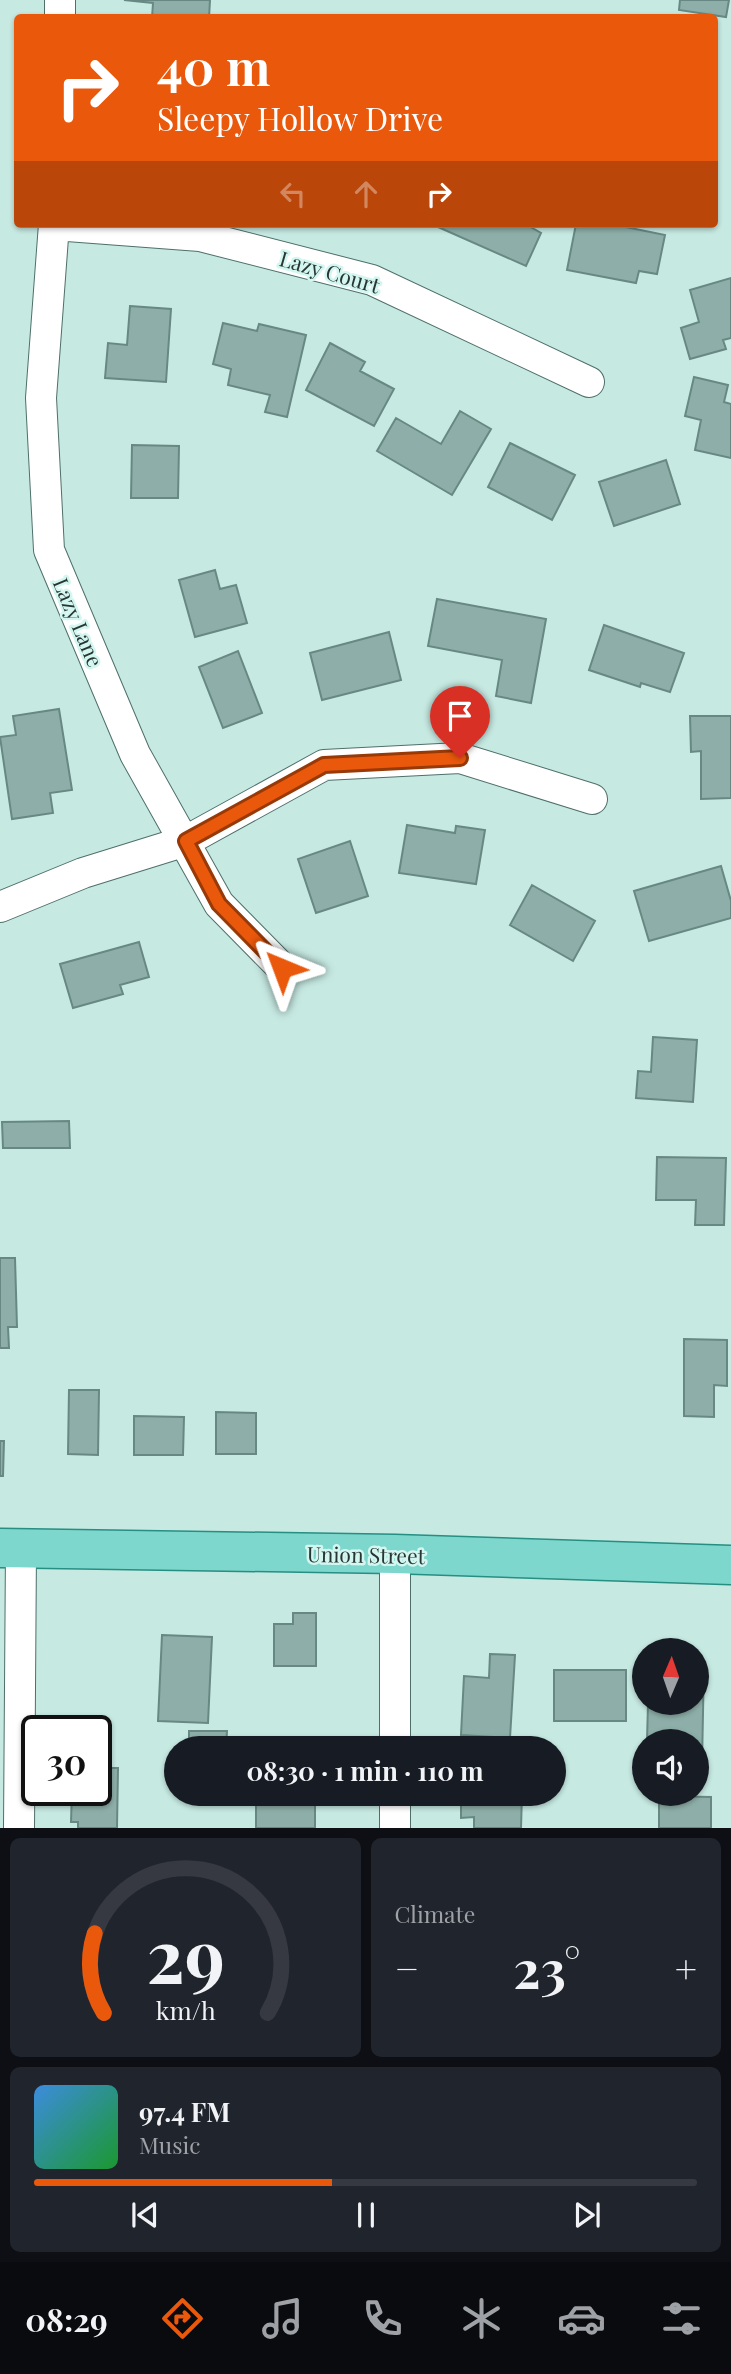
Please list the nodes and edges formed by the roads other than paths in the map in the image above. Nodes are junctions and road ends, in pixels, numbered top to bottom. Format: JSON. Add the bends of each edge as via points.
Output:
{"nodes":[{"id":1,"x":54,"y":228,"type":"edge"},
{"id":2,"x":103,"y":228,"type":"edge"},
{"id":3,"x":589,"y":382,"type":"dead end"},
{"id":4,"x":592,"y":799,"type":"dead end"},
{"id":5,"x":186,"y":841,"type":"junction"},
{"id":6,"x":0,"y":907,"type":"edge"},
{"id":7,"x":282,"y":968,"type":"dead end"},
{"id":8,"x":11,"y":1548,"type":"edge"},
{"id":9,"x":395,"y":1554,"type":"junction"},
{"id":10,"x":731,"y":1565,"type":"edge"},
{"id":11,"x":395,"y":1736,"type":"edge"},
{"id":12,"x":395,"y":1806,"type":"edge"},
{"id":13,"x":19,"y":1828,"type":"edge"},
{"id":14,"x":395,"y":1828,"type":"edge"}],
"edges":[{"from":1,"to":5,"type":"street","name":"Lazy Lane","via":[[41,398],[49,551],[135,754]]},
{"from":2,"to":3,"type":"street","name":"Lazy Court","via":[[200,236],[372,280]]},
{"from":4,"to":5,"type":"street","via":[[460,758],[324,765]]},
{"from":5,"to":6,"type":"street","via":[[83,873]]},
{"from":5,"to":7,"type":"street","name":"Lazy Lane","via":[[219,904]]},
{"from":8,"to":9,"type":"main road","name":"Union Street"},
{"from":8,"to":13,"type":"street"},
{"from":9,"to":10,"type":"main road","name":"Union Street"},
{"from":9,"to":11,"type":"street"},
{"from":12,"to":14,"type":"street"}]}
